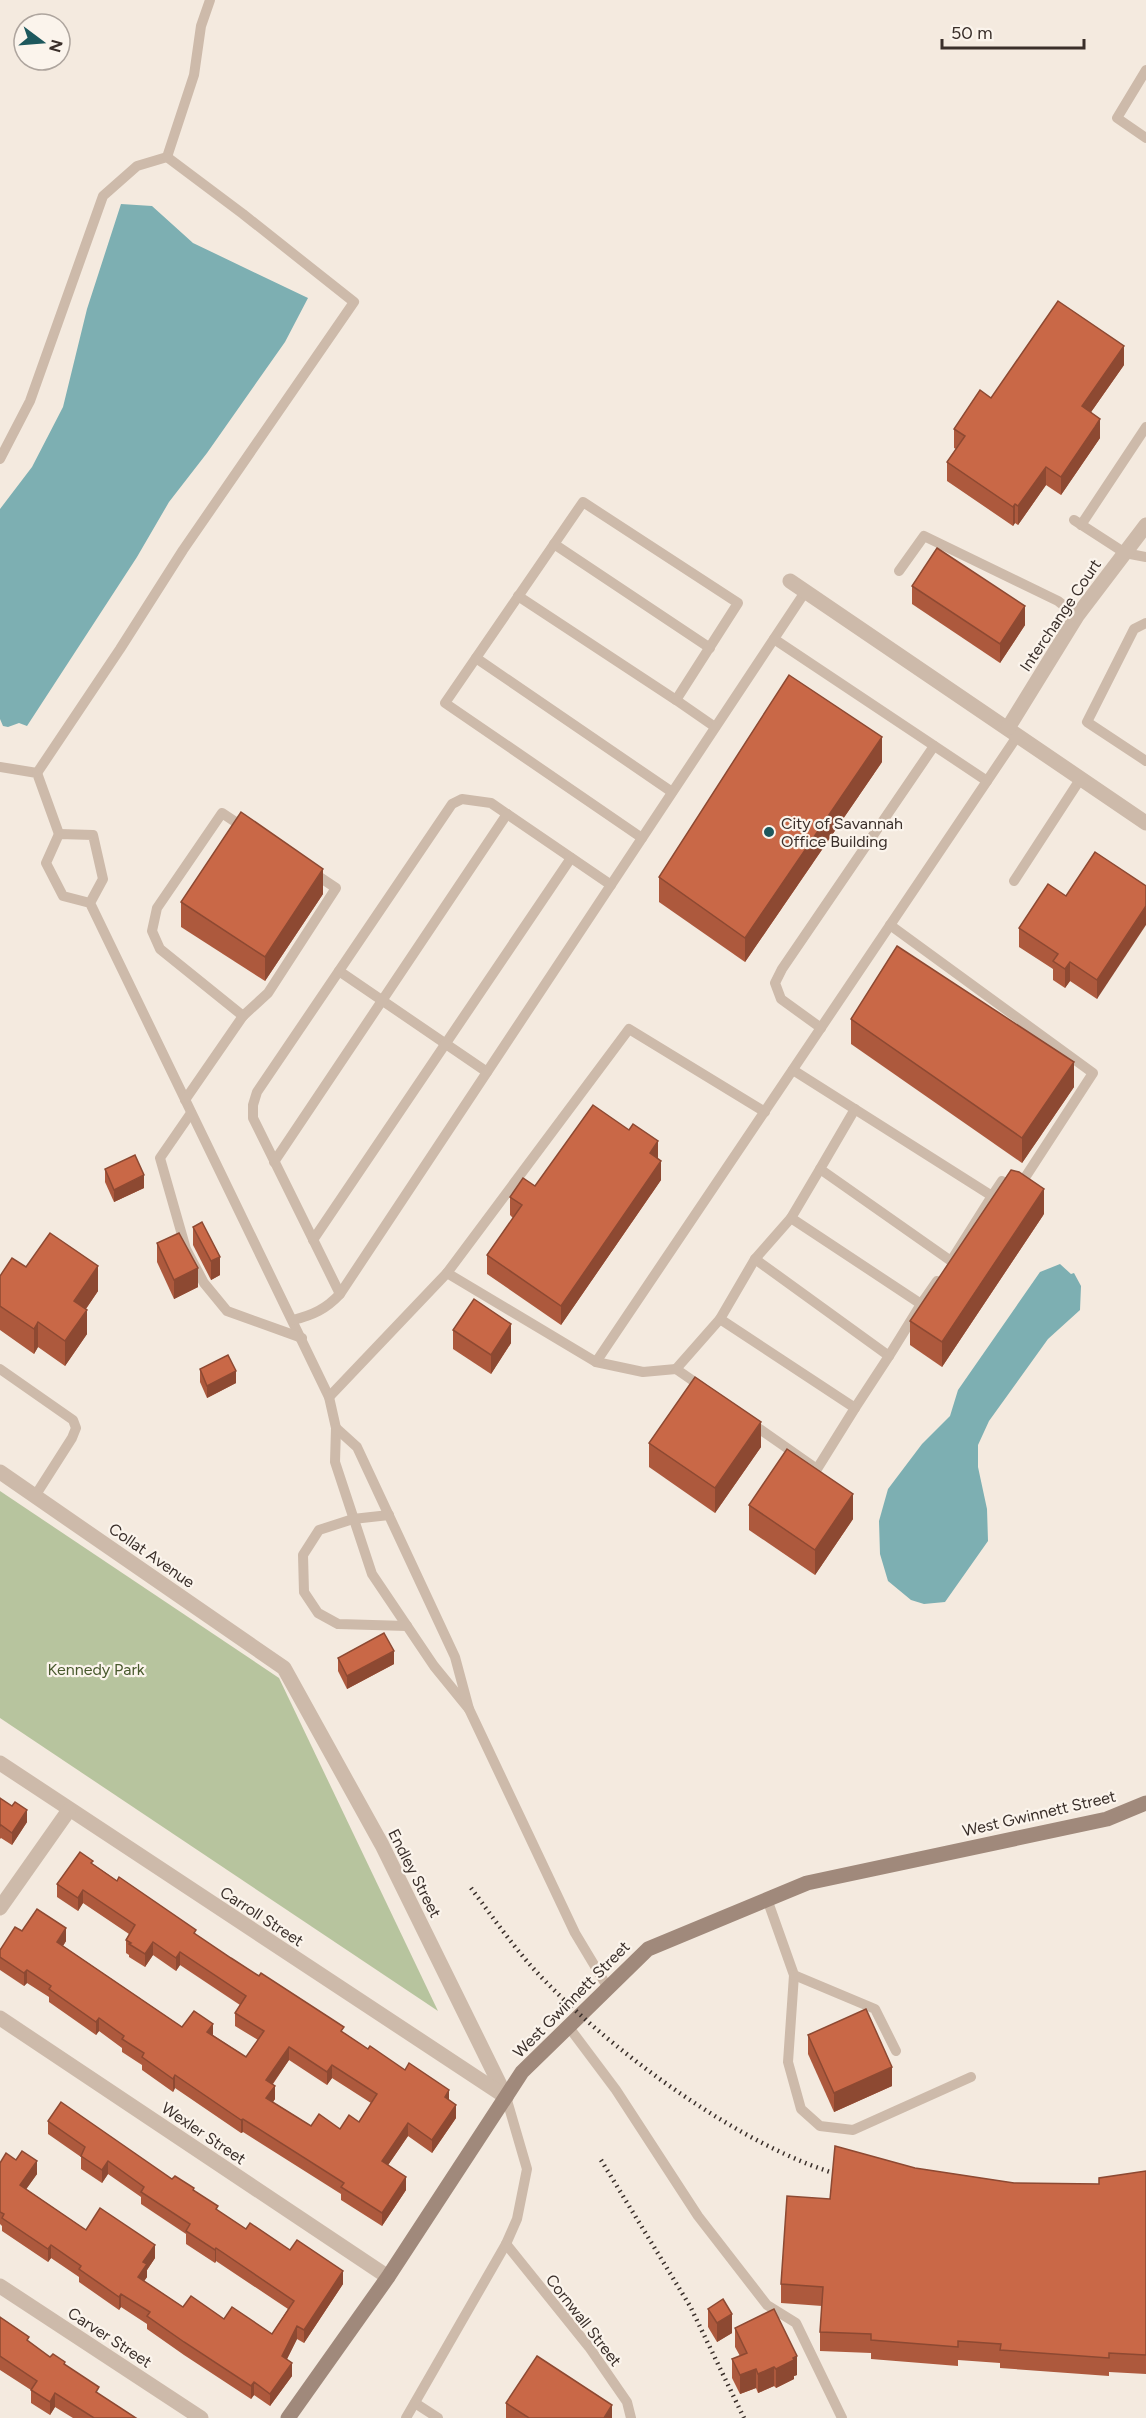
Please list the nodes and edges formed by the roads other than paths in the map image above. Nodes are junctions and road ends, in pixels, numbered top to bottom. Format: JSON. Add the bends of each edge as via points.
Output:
{"nodes":[{"id":1,"x":210,"y":0,"type":"edge"},
{"id":2,"x":1146,"y":70,"type":"edge"},
{"id":3,"x":1146,"y":138,"type":"edge"},
{"id":4,"x":167,"y":157,"type":"junction"},
{"id":5,"x":1146,"y":426,"type":"edge"},
{"id":6,"x":0,"y":459,"type":"edge"},
{"id":7,"x":1146,"y":525,"type":"edge"},
{"id":8,"x":554,"y":544,"type":"junction"},
{"id":9,"x":1125,"y":553,"type":"junction"},
{"id":10,"x":1146,"y":557,"type":"edge"},
{"id":11,"x":900,"y":571,"type":"dead end"},
{"id":12,"x":790,"y":581,"type":"dead end"},
{"id":13,"x":805,"y":592,"type":"junction"},
{"id":14,"x":518,"y":596,"type":"junction"},
{"id":15,"x":1077,"y":616,"type":"junction"},
{"id":16,"x":1146,"y":623,"type":"edge"},
{"id":17,"x":774,"y":639,"type":"junction"},
{"id":18,"x":710,"y":648,"type":"junction"},
{"id":19,"x":476,"y":658,"type":"junction"},
{"id":20,"x":676,"y":700,"type":"junction"},
{"id":21,"x":715,"y":727,"type":"junction"},
{"id":22,"x":1013,"y":731,"type":"junction"},
{"id":23,"x":934,"y":746,"type":"junction"},
{"id":24,"x":1146,"y":760,"type":"edge"},
{"id":25,"x":0,"y":767,"type":"edge"},
{"id":26,"x":37,"y":773,"type":"junction"},
{"id":27,"x":1081,"y":778,"type":"junction"},
{"id":28,"x":987,"y":781,"type":"junction"},
{"id":29,"x":672,"y":792,"type":"junction"},
{"id":30,"x":507,"y":814,"type":"junction"},
{"id":31,"x":1146,"y":823,"type":"edge"},
{"id":32,"x":59,"y":834,"type":"junction"},
{"id":33,"x":260,"y":838,"type":"edge"},
{"id":34,"x":642,"y":838,"type":"junction"},
{"id":35,"x":571,"y":858,"type":"junction"},
{"id":36,"x":298,"y":863,"type":"edge"},
{"id":37,"x":1014,"y":881,"type":"dead end"},
{"id":38,"x":611,"y":885,"type":"junction"},
{"id":39,"x":90,"y":903,"type":"junction"},
{"id":40,"x":890,"y":925,"type":"junction"},
{"id":41,"x":339,"y":971,"type":"junction"},
{"id":42,"x":382,"y":1001,"type":"junction"},
{"id":43,"x":243,"y":1016,"type":"junction"},
{"id":44,"x":821,"y":1028,"type":"junction"},
{"id":45,"x":445,"y":1044,"type":"junction"},
{"id":46,"x":793,"y":1070,"type":"junction"},
{"id":47,"x":487,"y":1072,"type":"junction"},
{"id":48,"x":185,"y":1100,"type":"junction"},
{"id":49,"x":855,"y":1109,"type":"junction"},
{"id":50,"x":765,"y":1112,"type":"junction"},
{"id":51,"x":191,"y":1113,"type":"junction"},
{"id":52,"x":274,"y":1162,"type":"junction"},
{"id":53,"x":820,"y":1169,"type":"junction"},
{"id":54,"x":992,"y":1196,"type":"junction"},
{"id":55,"x":791,"y":1218,"type":"junction"},
{"id":56,"x":313,"y":1240,"type":"junction"},
{"id":57,"x":754,"y":1259,"type":"junction"},
{"id":58,"x":951,"y":1261,"type":"junction"},
{"id":59,"x":447,"y":1273,"type":"junction"},
{"id":60,"x":340,"y":1294,"type":"junction"},
{"id":61,"x":923,"y":1301,"type":"junction"},
{"id":62,"x":720,"y":1319,"type":"junction"},
{"id":63,"x":293,"y":1320,"type":"junction"},
{"id":64,"x":302,"y":1338,"type":"junction"},
{"id":65,"x":889,"y":1356,"type":"junction"},
{"id":66,"x":596,"y":1362,"type":"junction"},
{"id":67,"x":0,"y":1369,"type":"edge"},
{"id":68,"x":676,"y":1369,"type":"junction"},
{"id":69,"x":713,"y":1396,"type":"edge"},
{"id":70,"x":329,"y":1397,"type":"junction"},
{"id":71,"x":855,"y":1408,"type":"junction"},
{"id":72,"x":742,"y":1416,"type":"edge"},
{"id":73,"x":336,"y":1428,"type":"junction"},
{"id":74,"x":0,"y":1472,"type":"edge"},
{"id":75,"x":35,"y":1496,"type":"junction"},
{"id":76,"x":389,"y":1515,"type":"junction"},
{"id":77,"x":353,"y":1519,"type":"junction"},
{"id":78,"x":407,"y":1626,"type":"junction"},
{"id":79,"x":284,"y":1668,"type":"joint"},
{"id":80,"x":469,"y":1709,"type":"junction"},
{"id":81,"x":0,"y":1763,"type":"edge"},
{"id":82,"x":1146,"y":1803,"type":"edge"},
{"id":83,"x":69,"y":1810,"type":"junction"},
{"id":84,"x":767,"y":1899,"type":"junction"},
{"id":85,"x":0,"y":1908,"type":"edge"},
{"id":86,"x":794,"y":1975,"type":"junction"},
{"id":87,"x":608,"y":1988,"type":"junction"},
{"id":88,"x":0,"y":2018,"type":"edge"},
{"id":89,"x":568,"y":2026,"type":"junction"},
{"id":90,"x":896,"y":2051,"type":"dead end"},
{"id":91,"x":971,"y":2077,"type":"dead end"},
{"id":92,"x":506,"y":2097,"type":"junction"},
{"id":93,"x":506,"y":2244,"type":"junction"},
{"id":94,"x":388,"y":2277,"type":"junction"},
{"id":95,"x":0,"y":2286,"type":"edge"},
{"id":96,"x":415,"y":2403,"type":"junction"},
{"id":97,"x":201,"y":2418,"type":"edge"},
{"id":98,"x":288,"y":2418,"type":"edge"},
{"id":99,"x":406,"y":2418,"type":"edge"},
{"id":100,"x":438,"y":2418,"type":"edge"},
{"id":101,"x":631,"y":2418,"type":"edge"},
{"id":102,"x":842,"y":2418,"type":"edge"}],
"edges":[{"from":1,"to":4,"type":"lane","via":[[201,26],[194,75]]},
{"from":2,"to":3,"type":"lane","via":[[1117,118]]},
{"from":4,"to":6,"type":"lane","via":[[137,166],[103,196],[30,401]]},
{"from":4,"to":26,"type":"lane","via":[[354,302],[183,550]]},
{"from":5,"to":9,"type":"lane","via":[[1078,523]]},
{"from":7,"to":9,"type":"street","name":"Interchange Court"},
{"from":8,"to":14,"type":"lane"},
{"from":8,"to":18,"type":"lane"},
{"from":8,"to":18,"type":"lane","via":[[583,502],[738,603]]},
{"from":9,"to":10,"type":"lane"},
{"from":9,"to":15,"type":"street","name":"Interchange Court"},
{"from":11,"to":15,"type":"lane","via":[[924,536],[1058,602]]},
{"from":12,"to":13,"type":"street"},
{"from":13,"to":17,"type":"lane"},
{"from":13,"to":22,"type":"street"},
{"from":14,"to":19,"type":"lane"},
{"from":14,"to":20,"type":"lane"},
{"from":15,"to":22,"type":"street","name":"Interchange Court"},
{"from":16,"to":24,"type":"lane","via":[[1134,629],[1087,722]]},
{"from":17,"to":21,"type":"lane"},
{"from":17,"to":23,"type":"lane"},
{"from":18,"to":20,"type":"lane"},
{"from":19,"to":29,"type":"lane"},
{"from":19,"to":34,"type":"lane","via":[[445,704]]},
{"from":20,"to":21,"type":"lane"},
{"from":21,"to":29,"type":"lane"},
{"from":22,"to":27,"type":"street"},
{"from":22,"to":28,"type":"lane"},
{"from":23,"to":28,"type":"lane"},
{"from":23,"to":44,"type":"lane","via":[[775,983],[781,999]]},
{"from":25,"to":26,"type":"lane"},
{"from":26,"to":32,"type":"lane"},
{"from":27,"to":31,"type":"street"},
{"from":27,"to":37,"type":"lane"},
{"from":28,"to":40,"type":"lane"},
{"from":29,"to":34,"type":"lane"},
{"from":30,"to":35,"type":"lane"},
{"from":30,"to":41,"type":"lane","via":[[491,803],[462,799],[452,804]]},
{"from":30,"to":42,"type":"lane"},
{"from":32,"to":39,"type":"lane","via":[[46,863],[63,896]]},
{"from":32,"to":39,"type":"lane","via":[[93,835],[103,879]]},
{"from":33,"to":43,"type":"lane","via":[[222,813],[157,908],[152,931],[160,949]]},
{"from":34,"to":38,"type":"lane"},
{"from":35,"to":38,"type":"lane"},
{"from":35,"to":45,"type":"lane"},
{"from":36,"to":43,"type":"lane","via":[[336,888],[268,993]]},
{"from":38,"to":47,"type":"lane"},
{"from":39,"to":48,"type":"lane"},
{"from":40,"to":44,"type":"lane"},
{"from":40,"to":54,"type":"lane","via":[[1093,1073],[1017,1190],[1002,1181]]},
{"from":41,"to":42,"type":"lane"},
{"from":41,"to":52,"type":"lane","via":[[257,1092],[253,1118]]},
{"from":42,"to":45,"type":"lane"},
{"from":42,"to":52,"type":"lane"},
{"from":43,"to":48,"type":"lane"},
{"from":44,"to":46,"type":"lane"},
{"from":45,"to":47,"type":"lane"},
{"from":45,"to":56,"type":"lane"},
{"from":46,"to":49,"type":"lane"},
{"from":46,"to":50,"type":"lane"},
{"from":47,"to":60,"type":"lane"},
{"from":48,"to":51,"type":"lane"},
{"from":49,"to":53,"type":"lane"},
{"from":49,"to":54,"type":"lane"},
{"from":50,"to":59,"type":"lane","via":[[629,1029]]},
{"from":50,"to":66,"type":"lane"},
{"from":51,"to":63,"type":"lane"},
{"from":51,"to":64,"type":"lane","via":[[160,1158],[186,1249],[204,1283],[227,1311]]},
{"from":52,"to":56,"type":"lane"},
{"from":53,"to":55,"type":"lane"},
{"from":53,"to":58,"type":"lane"},
{"from":54,"to":58,"type":"lane"},
{"from":55,"to":57,"type":"lane"},
{"from":55,"to":61,"type":"lane","via":[[921,1304]]},
{"from":56,"to":60,"type":"lane"},
{"from":57,"to":62,"type":"lane"},
{"from":57,"to":65,"type":"lane"},
{"from":58,"to":61,"type":"lane"},
{"from":59,"to":66,"type":"lane"},
{"from":59,"to":70,"type":"lane"},
{"from":60,"to":63,"type":"lane","via":[[315,1315]]},
{"from":61,"to":65,"type":"lane"},
{"from":62,"to":68,"type":"lane"},
{"from":62,"to":71,"type":"lane"},
{"from":63,"to":64,"type":"lane"},
{"from":64,"to":70,"type":"lane"},
{"from":65,"to":71,"type":"lane"},
{"from":66,"to":68,"type":"lane","via":[[643,1372]]},
{"from":67,"to":75,"type":"lane","via":[[73,1420],[76,1428]]},
{"from":68,"to":69,"type":"lane"},
{"from":70,"to":73,"type":"lane"},
{"from":71,"to":72,"type":"lane","via":[[817,1469]]},
{"from":73,"to":76,"type":"lane","via":[[357,1447]]},
{"from":73,"to":77,"type":"lane","via":[[335,1462]]},
{"from":74,"to":75,"type":"street","name":"Collat Avenue"},
{"from":75,"to":79,"type":"street","name":"Collat Avenue"},
{"from":76,"to":77,"type":"lane"},
{"from":76,"to":80,"type":"lane","via":[[455,1657]]},
{"from":77,"to":78,"type":"lane","via":[[372,1574]]},
{"from":77,"to":78,"type":"lane","via":[[319,1530],[303,1555],[304,1592],[318,1613],[338,1623]]},
{"from":78,"to":80,"type":"lane"},
{"from":79,"to":92,"type":"street","name":"Endley Street","via":[[382,1845]]},
{"from":80,"to":87,"type":"lane","via":[[575,1933]]},
{"from":81,"to":83,"type":"street","name":"Carroll Street"},
{"from":82,"to":84,"type":"main road","name":"West Gwinnett Street","via":[[1107,1819],[807,1883]]},
{"from":83,"to":85,"type":"street"},
{"from":83,"to":92,"type":"street","name":"Carroll Street"},
{"from":84,"to":86,"type":"lane"},
{"from":84,"to":87,"type":"main road","name":"West Gwinnett Street","via":[[648,1949]]},
{"from":86,"to":90,"type":"lane","via":[[875,2009]]},
{"from":86,"to":91,"type":"lane","via":[[788,2062],[801,2109],[820,2126],[852,2130]]},
{"from":87,"to":89,"type":"main road","name":"West Gwinnett Street"},
{"from":88,"to":94,"type":"street","name":"Wexler Street"},
{"from":89,"to":92,"type":"main road","name":"West Gwinnett Street","via":[[522,2072]]},
{"from":89,"to":102,"type":"lane","via":[[622,2099],[698,2216],[767,2306],[796,2323]]},
{"from":92,"to":93,"type":"lane","via":[[527,2169],[517,2219]]},
{"from":92,"to":94,"type":"main road","name":"West Gwinnett Street"},
{"from":93,"to":96,"type":"lane"},
{"from":93,"to":101,"type":"lane","name":"Cornwall Street","via":[[589,2347],[627,2402]]},
{"from":94,"to":98,"type":"main road","name":"West Gwinnett Street"},
{"from":95,"to":97,"type":"street","name":"Carver Street"},
{"from":96,"to":99,"type":"lane"},
{"from":96,"to":100,"type":"lane"}]}
